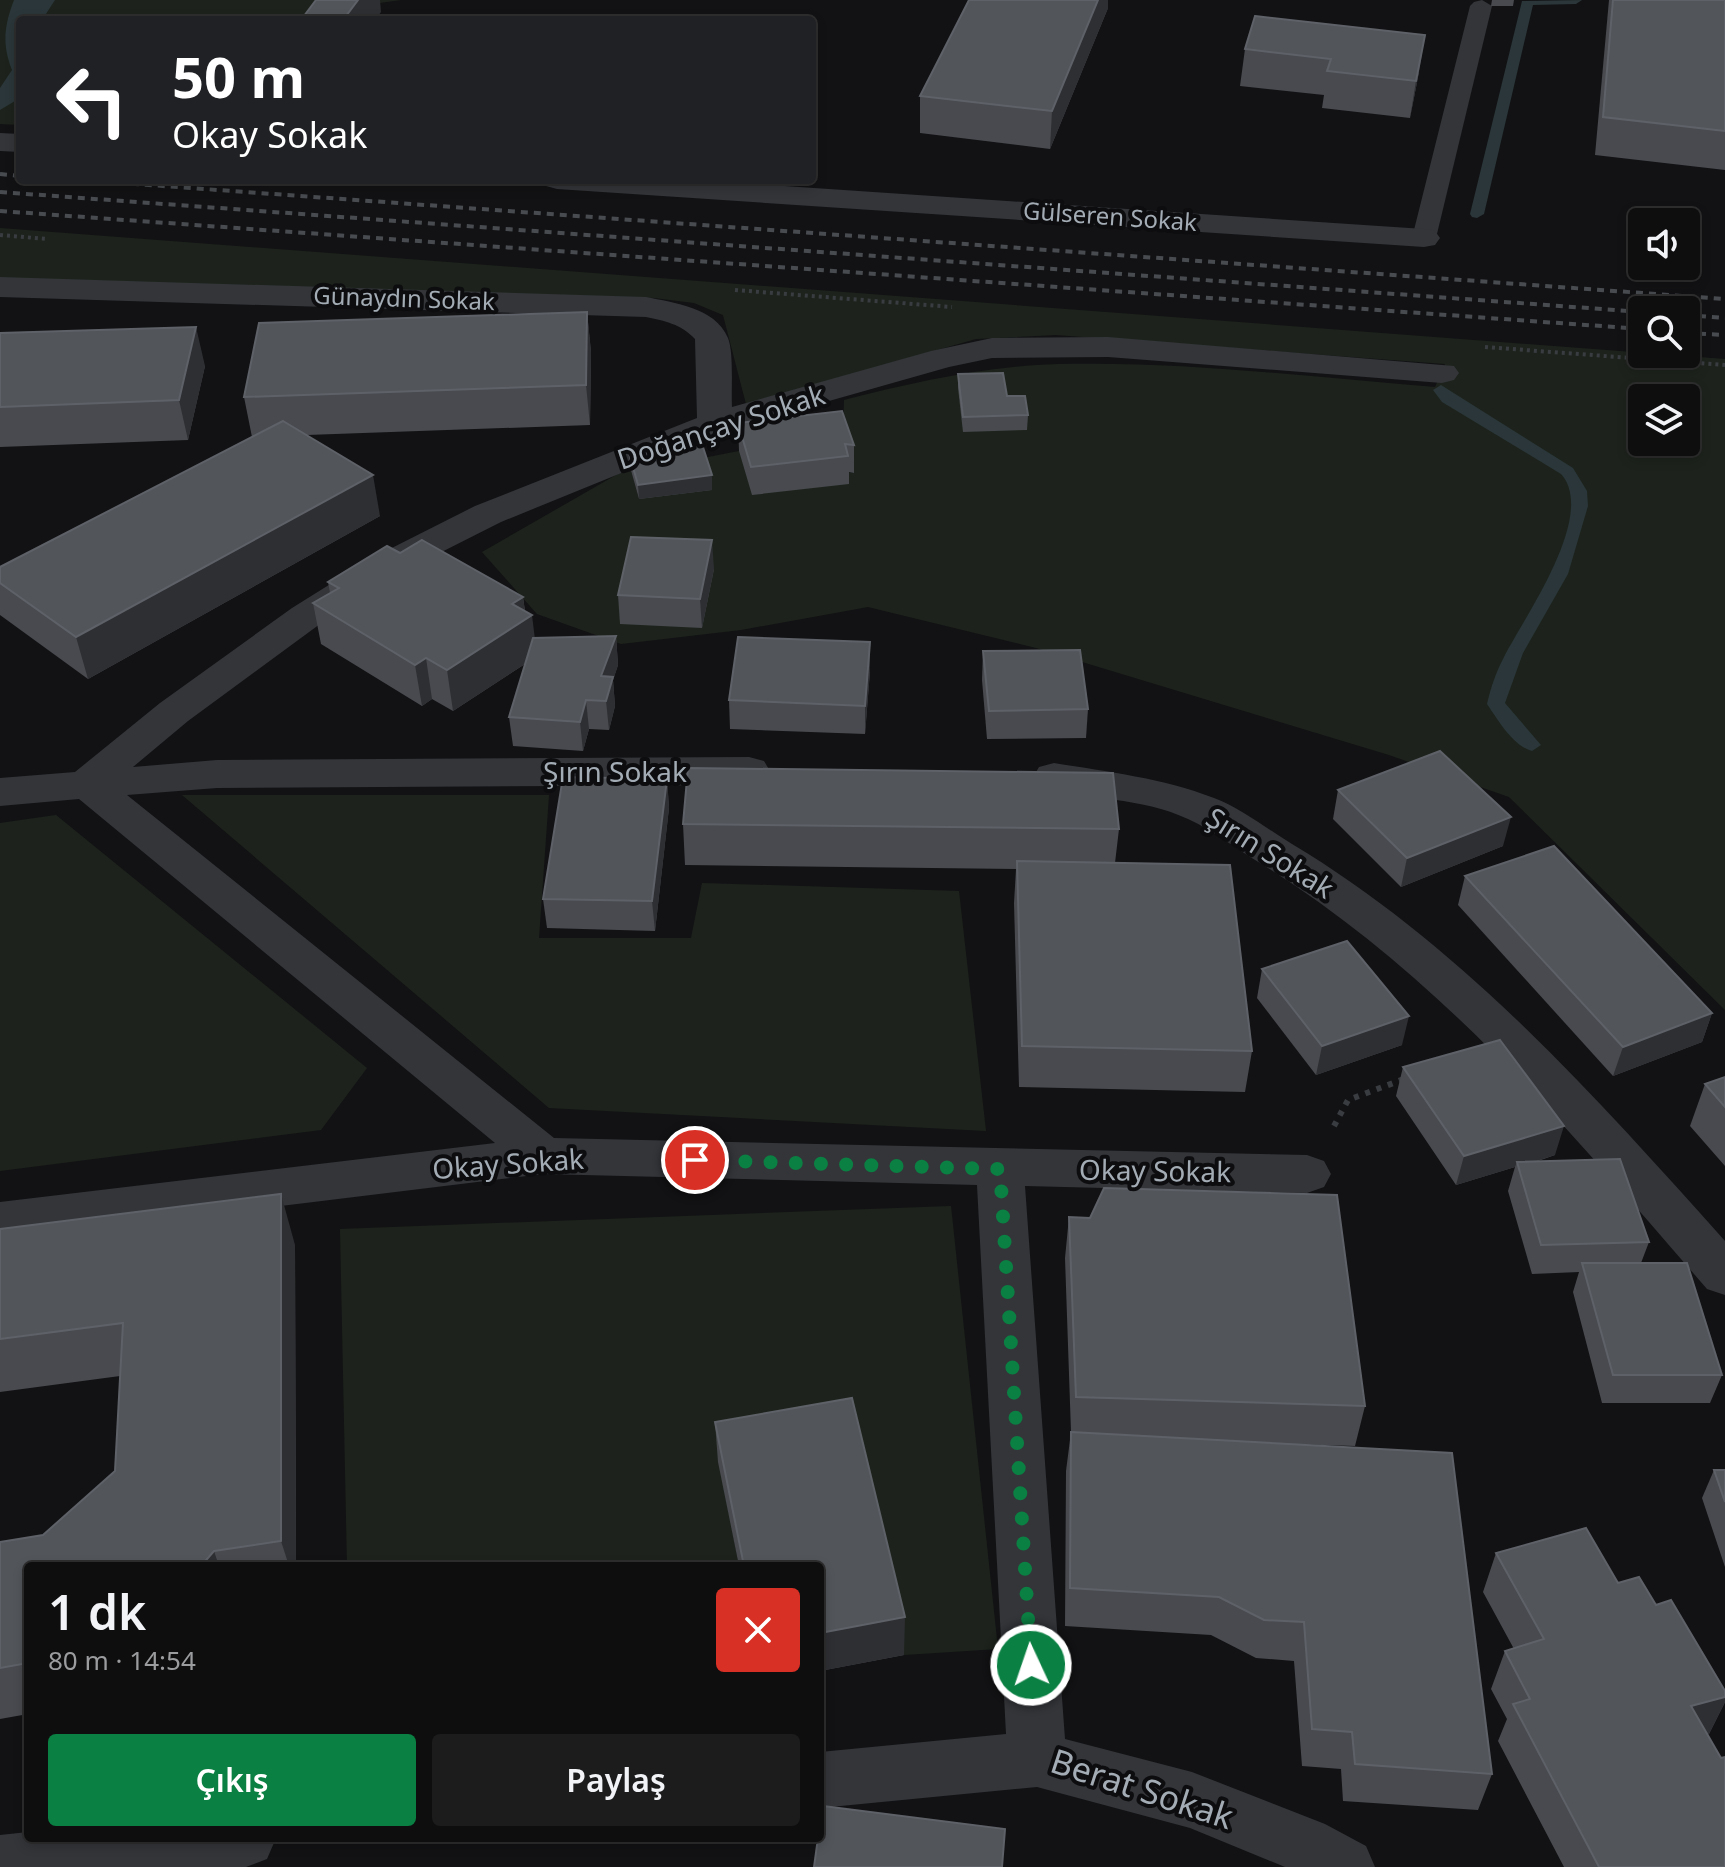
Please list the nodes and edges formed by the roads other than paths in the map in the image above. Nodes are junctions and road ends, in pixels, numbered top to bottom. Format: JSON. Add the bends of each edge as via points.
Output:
{"nodes":[{"id":1,"x":1481,"y":6,"type":"dead end"},
{"id":2,"x":617,"y":184,"type":"edge"},
{"id":3,"x":1424,"y":238,"type":"joint"},
{"id":4,"x":0,"y":287,"type":"edge"},
{"id":5,"x":1442,"y":373,"type":"dead end"},
{"id":6,"x":715,"y":423,"type":"junction"},
{"id":7,"x":792,"y":771,"type":"edge"},
{"id":8,"x":1015,"y":775,"type":"edge"},
{"id":9,"x":87,"y":784,"type":"junction"},
{"id":10,"x":0,"y":792,"type":"edge"},
{"id":11,"x":543,"y":1156,"type":"junction"},
{"id":12,"x":1000,"y":1169,"type":"junction"},
{"id":13,"x":1307,"y":1174,"type":"dead end"},
{"id":14,"x":0,"y":1221,"type":"edge"},
{"id":15,"x":1725,"y":1275,"type":"edge"},
{"id":16,"x":1037,"y":1759,"type":"junction"},
{"id":17,"x":824,"y":1780,"type":"edge"},
{"id":18,"x":210,"y":1842,"type":"edge"},
{"id":19,"x":0,"y":1865,"type":"edge"},
{"id":20,"x":1345,"y":1867,"type":"edge"}],
"edges":[{"from":1,"to":3,"type":"lane","name":"Gülseren Sokak"},
{"from":2,"to":3,"type":"street","name":"Gülseren Sokak"},
{"from":4,"to":6,"type":"street","name":"Günaydın Sokak","via":[[646,307],[691,318],[706,328],[712,339]]},
{"from":5,"to":6,"type":"street","name":"Doğançay Sokak","via":[[1108,347],[992,348]]},
{"from":6,"to":9,"type":"street","name":"Doğançay Sokak","via":[[488,514],[385,566],[174,712]]},
{"from":7,"to":9,"type":"street","name":"Şırın Sokak","via":[[217,774]]},
{"from":8,"to":15,"type":"street","name":"Şırın Sokak","via":[[1157,793],[1203,809],[1316,878],[1510,1038]]},
{"from":9,"to":10,"type":"street","name":"Şırın Sokak"},
{"from":9,"to":11,"type":"street"},
{"from":11,"to":12,"type":"street","name":"Okay Sokak"},
{"from":11,"to":14,"type":"street","name":"Okay Sokak"},
{"from":12,"to":13,"type":"street","name":"Okay Sokak"},
{"from":12,"to":16,"type":"street","name":"Berat Sokak"},
{"from":16,"to":17,"type":"street"},
{"from":16,"to":20,"type":"street","name":"Berat Sokak","via":[[1192,1800]]},
{"from":18,"to":19,"type":"street"}]}
